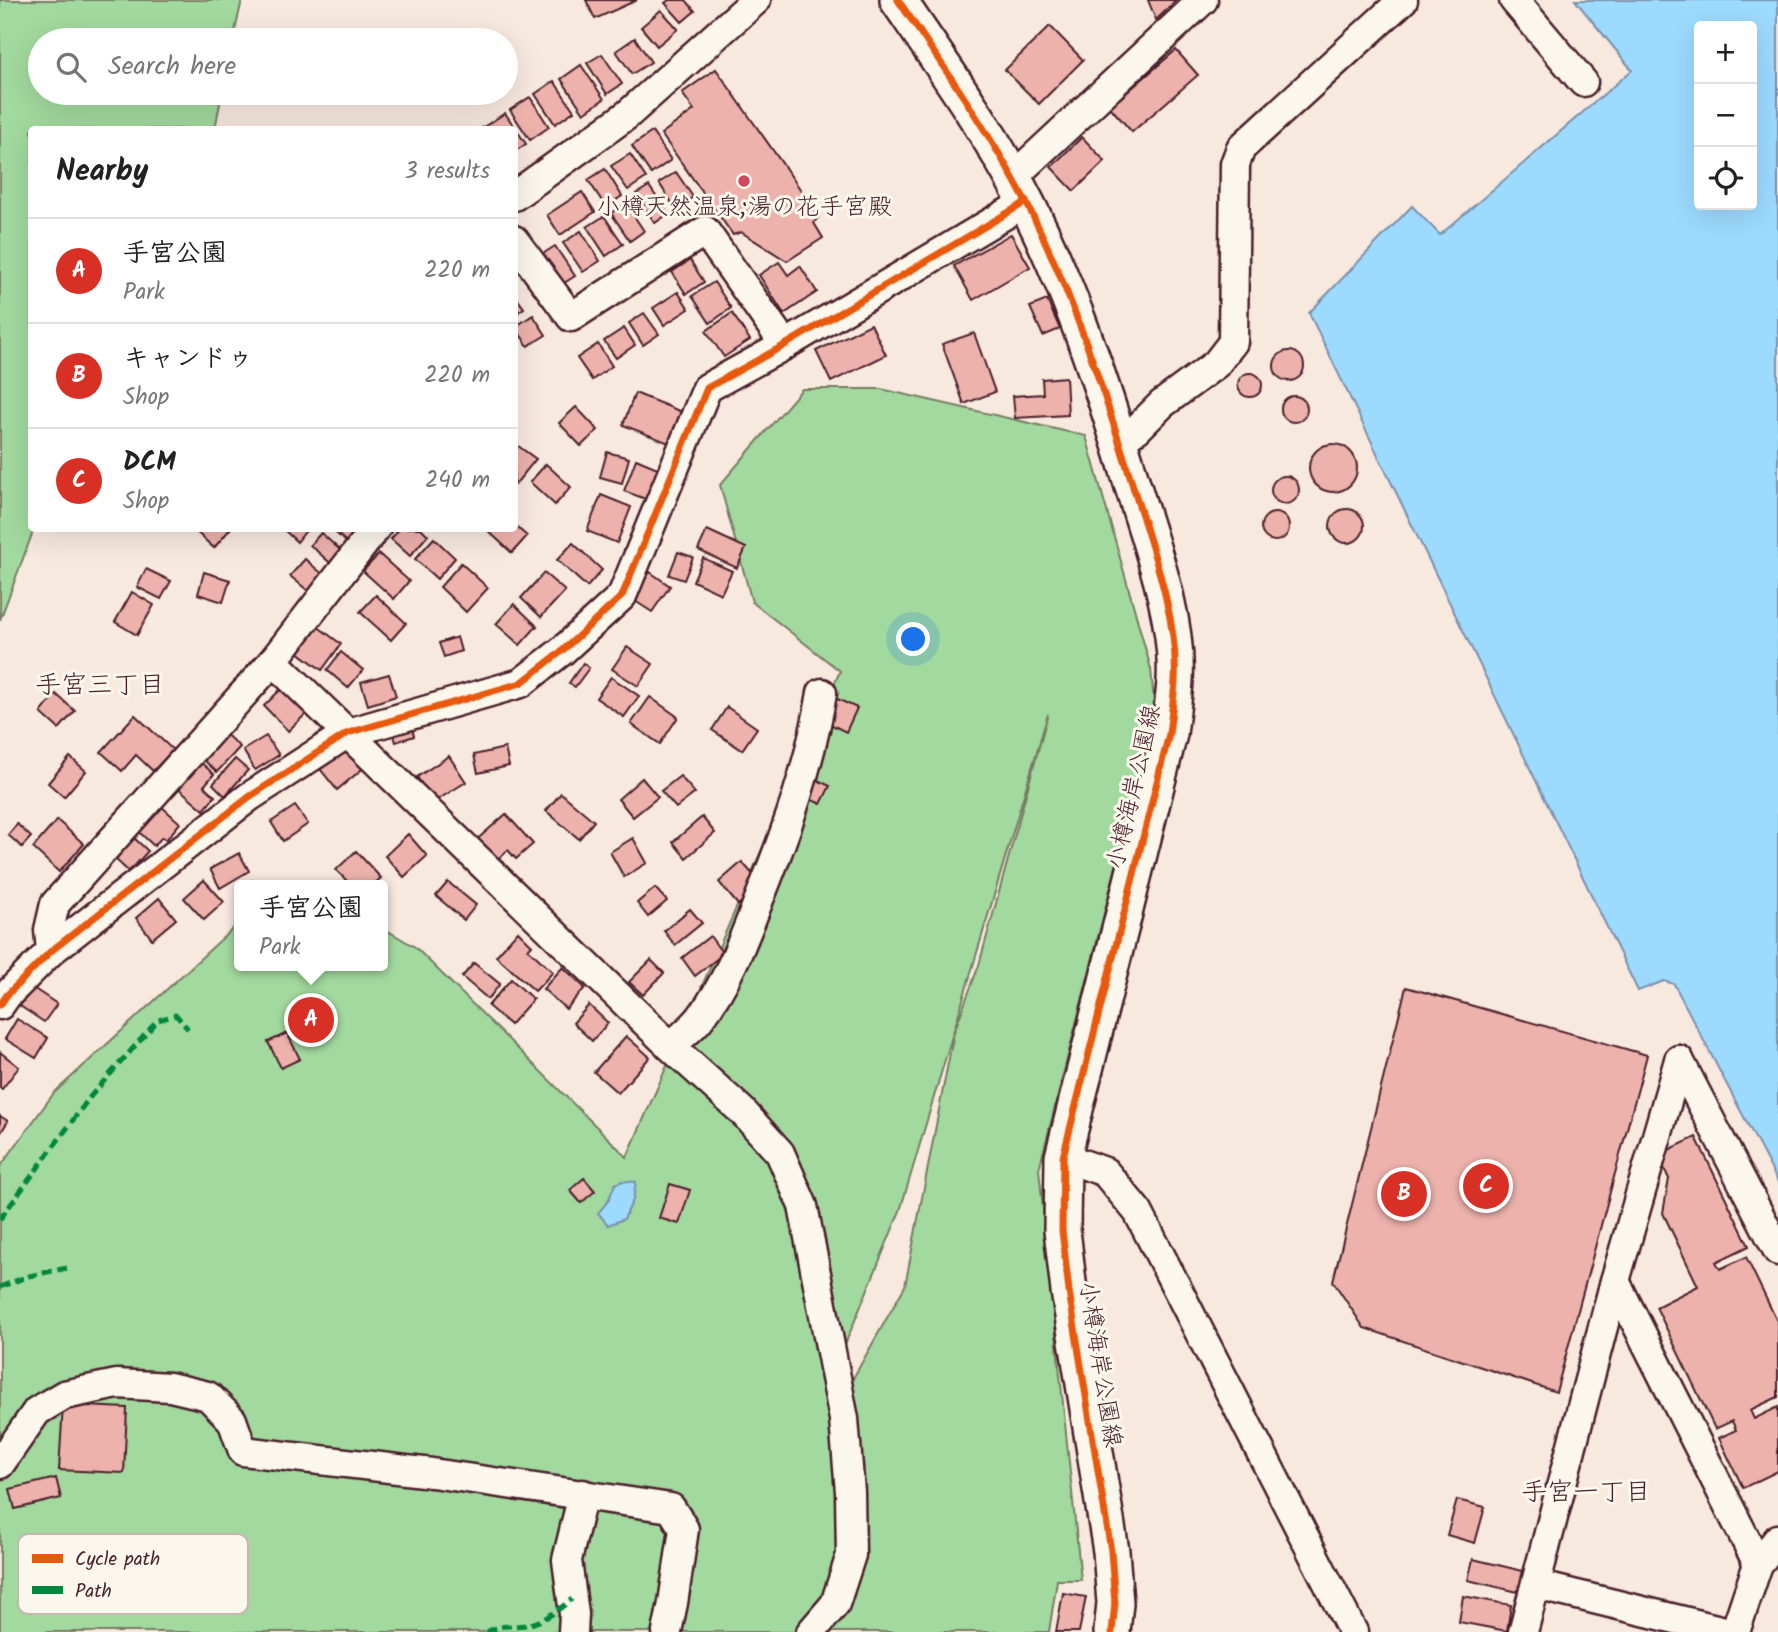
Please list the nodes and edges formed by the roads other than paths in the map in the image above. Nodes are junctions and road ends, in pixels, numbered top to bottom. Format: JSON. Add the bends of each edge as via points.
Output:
{"nodes":[{"id":1,"x":757,"y":0,"type":"edge"},
{"id":2,"x":898,"y":0,"type":"edge"},
{"id":3,"x":1203,"y":0,"type":"edge"},
{"id":4,"x":1403,"y":0,"type":"edge"},
{"id":5,"x":1514,"y":0,"type":"edge"},
{"id":6,"x":1583,"y":82,"type":"dead end"},
{"id":7,"x":1019,"y":190,"type":"junction"},
{"id":8,"x":518,"y":192,"type":"edge"},
{"id":9,"x":518,"y":245,"type":"edge"},
{"id":10,"x":785,"y":345,"type":"junction"},
{"id":11,"x":1119,"y":439,"type":"junction"},
{"id":12,"x":373,"y":532,"type":"edge"},
{"id":13,"x":273,"y":662,"type":"junction"},
{"id":14,"x":822,"y":693,"type":"dead end"},
{"id":15,"x":348,"y":733,"type":"junction"},
{"id":16,"x":51,"y":951,"type":"junction"},
{"id":17,"x":0,"y":1005,"type":"edge"},
{"id":18,"x":670,"y":1046,"type":"junction"},
{"id":19,"x":1063,"y":1157,"type":"junction"},
{"id":20,"x":1778,"y":1251,"type":"edge"},
{"id":21,"x":1615,"y":1281,"type":"junction"},
{"id":22,"x":0,"y":1464,"type":"edge"},
{"id":23,"x":583,"y":1494,"type":"junction"},
{"id":24,"x":1778,"y":1539,"type":"edge"},
{"id":25,"x":1758,"y":1563,"type":"junction"},
{"id":26,"x":1536,"y":1585,"type":"junction"},
{"id":27,"x":573,"y":1632,"type":"edge"},
{"id":28,"x":667,"y":1632,"type":"edge"},
{"id":29,"x":811,"y":1632,"type":"edge"},
{"id":30,"x":1112,"y":1632,"type":"edge"},
{"id":31,"x":1353,"y":1632,"type":"edge"},
{"id":32,"x":1523,"y":1632,"type":"edge"},
{"id":33,"x":1729,"y":1632,"type":"edge"},
{"id":34,"x":1735,"y":1632,"type":"edge"}],
"edges":[{"from":1,"to":8,"type":"street","via":[[627,116]]},
{"from":2,"to":7,"type":"main road","name":"小樽海岸公園線","via":[[988,134]]},
{"from":3,"to":7,"type":"street"},
{"from":4,"to":11,"type":"street","via":[[1241,148],[1235,164],[1233,342],[1216,364],[1162,404],[1138,429]]},
{"from":5,"to":6,"type":"street"},
{"from":7,"to":10,"type":"street"},
{"from":7,"to":11,"type":"main road","name":"小樽海岸公園線","via":[[1068,294]]},
{"from":9,"to":10,"type":"street","via":[[571,317],[705,231]]},
{"from":10,"to":15,"type":"street","via":[[707,388],[622,596],[562,650],[521,683]]},
{"from":11,"to":19,"type":"main road","name":"小樽海岸公園線","via":[[1159,572],[1172,628],[1176,679],[1169,734]]},
{"from":12,"to":13,"type":"street"},
{"from":13,"to":15,"type":"street"},
{"from":13,"to":16,"type":"street","via":[[55,904],[49,930]]},
{"from":14,"to":18,"type":"street","via":[[814,743],[747,932],[714,999]]},
{"from":15,"to":16,"type":"street","via":[[249,797]]},
{"from":15,"to":18,"type":"street"},
{"from":16,"to":17,"type":"street"},
{"from":18,"to":29,"type":"street","via":[[742,1111],[780,1153],[803,1206],[844,1419],[850,1492],[851,1555],[835,1604]]},
{"from":19,"to":30,"type":"main road","name":"小樽海岸公園線","via":[[1063,1242],[1111,1551]]},
{"from":19,"to":31,"type":"street","via":[[1105,1172],[1138,1212]]},
{"from":20,"to":21,"type":"street","via":[[1679,1060]]},
{"from":21,"to":25,"type":"street"},
{"from":21,"to":26,"type":"street"},
{"from":22,"to":23,"type":"street","via":[[37,1411],[64,1395],[117,1384],[170,1387],[208,1396],[232,1420],[243,1451]]},
{"from":23,"to":27,"type":"street","via":[[566,1560]]},
{"from":23,"to":28,"type":"street","via":[[671,1508],[684,1528]]},
{"from":24,"to":25,"type":"street"},
{"from":25,"to":34,"type":"street"},
{"from":26,"to":32,"type":"street"},
{"from":26,"to":33,"type":"street"}]}
